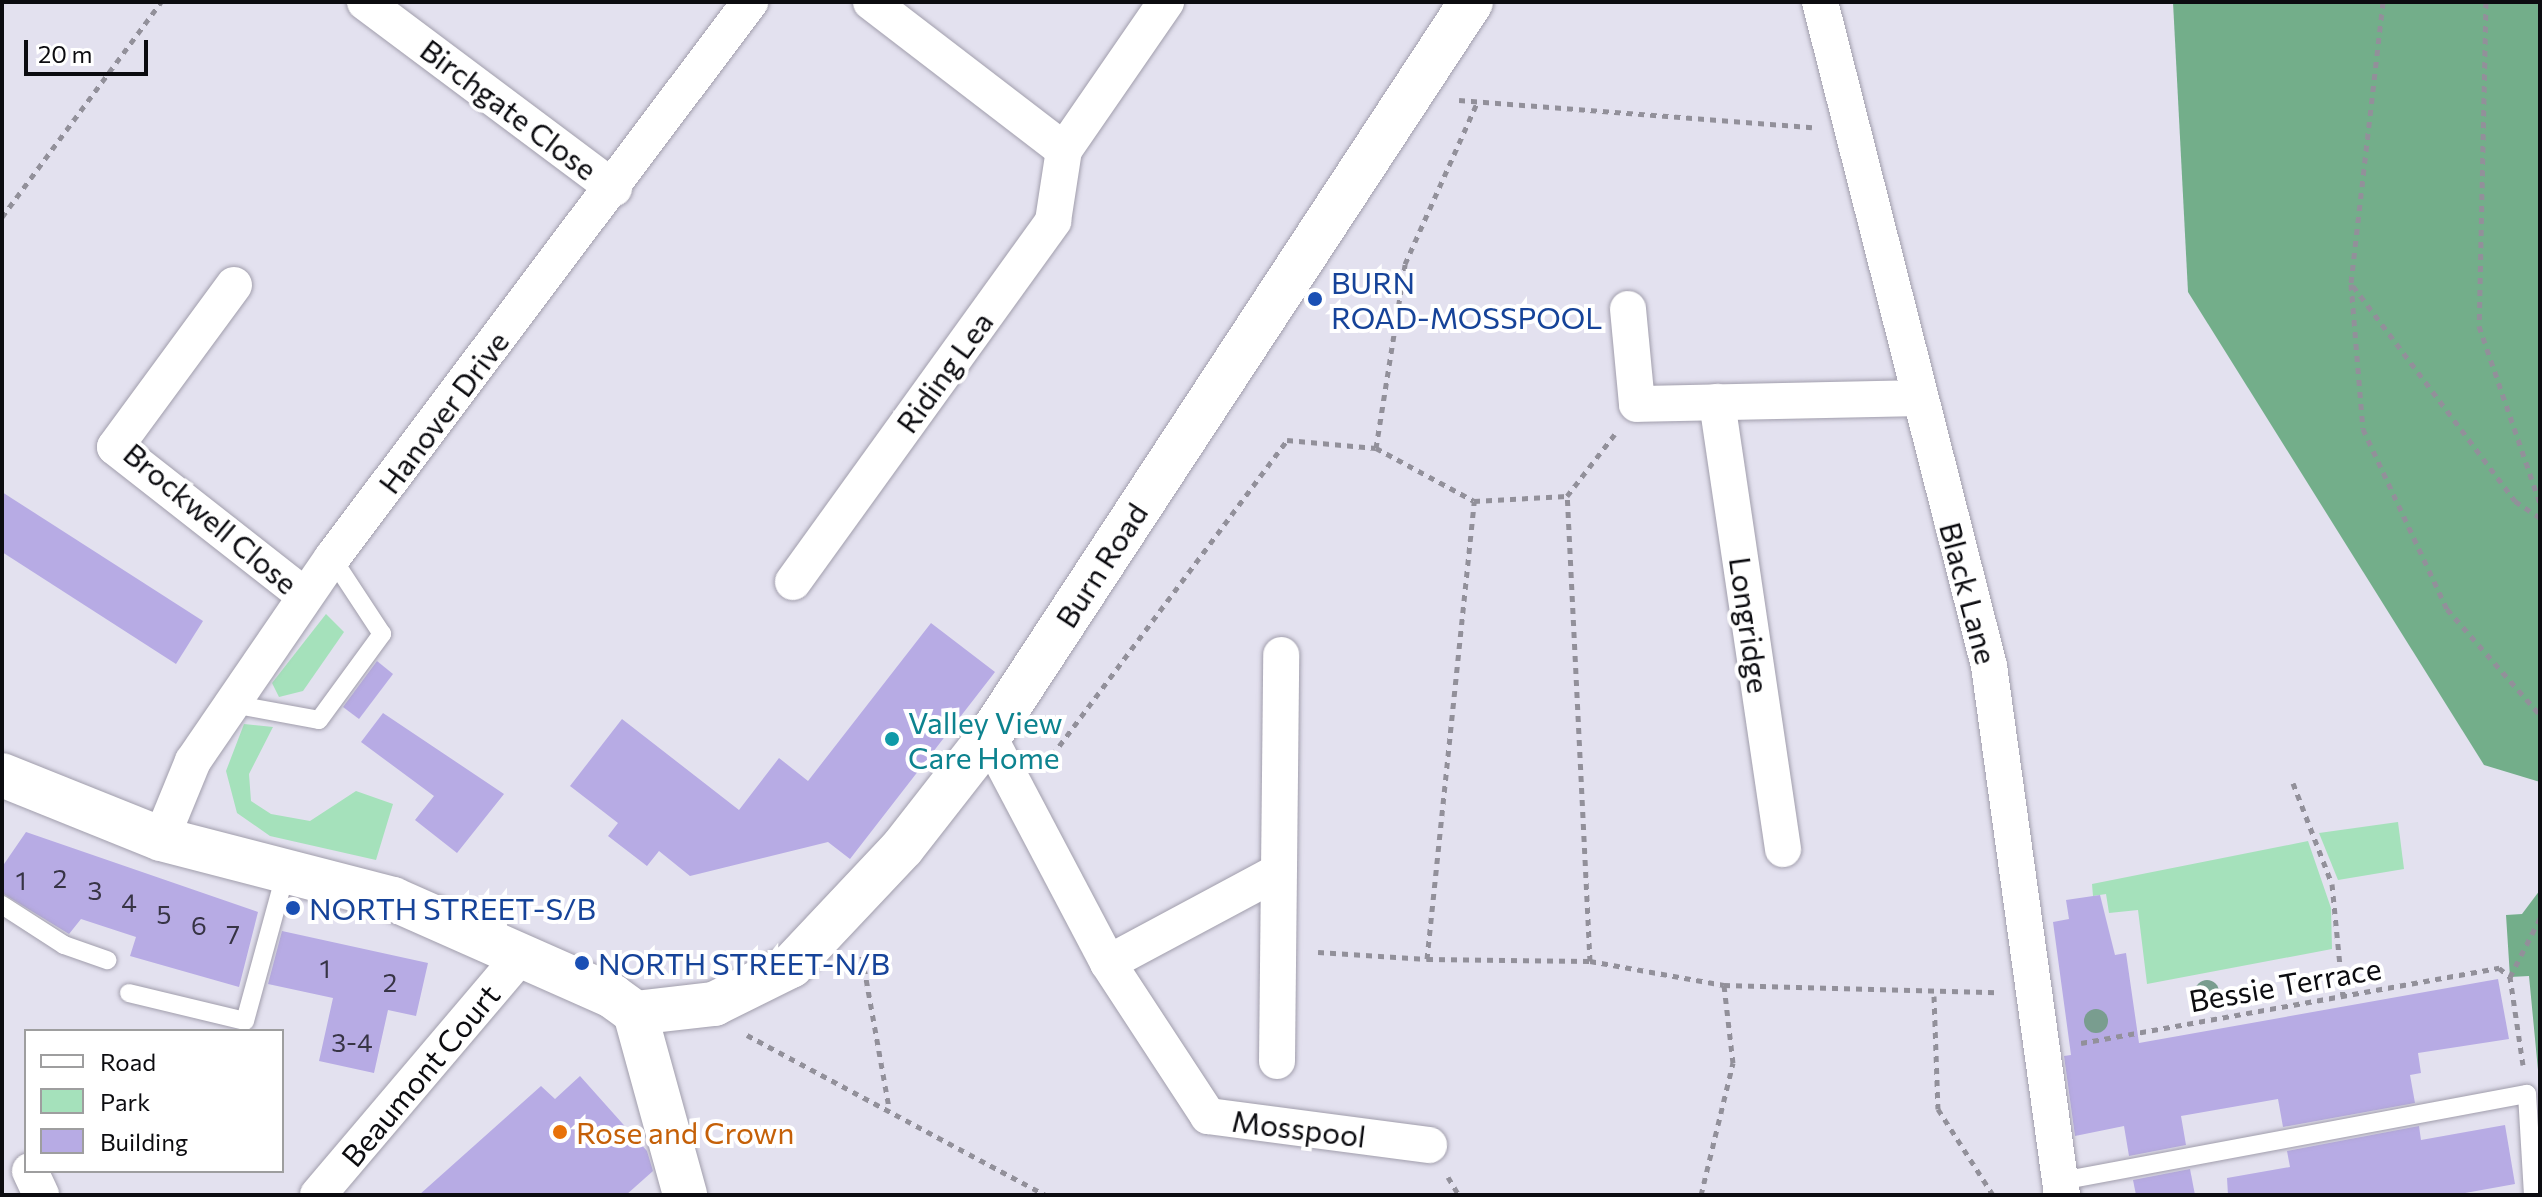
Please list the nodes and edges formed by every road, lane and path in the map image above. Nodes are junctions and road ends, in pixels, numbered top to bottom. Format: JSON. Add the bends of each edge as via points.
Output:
{"nodes":[{"id":1,"x":161,"y":2,"type":"edge"},
{"id":2,"x":365,"y":2,"type":"edge"},
{"id":3,"x":750,"y":2,"type":"edge"},
{"id":4,"x":871,"y":2,"type":"edge"},
{"id":5,"x":1166,"y":2,"type":"edge"},
{"id":6,"x":1471,"y":2,"type":"edge"},
{"id":7,"x":1820,"y":2,"type":"edge"},
{"id":8,"x":2383,"y":2,"type":"edge"},
{"id":9,"x":2486,"y":2,"type":"edge"},
{"id":10,"x":1413,"y":95,"type":"junction"},
{"id":11,"x":1478,"y":101,"type":"junction"},
{"id":12,"x":1852,"y":131,"type":"junction"},
{"id":13,"x":1064,"y":150,"type":"junction"},
{"id":14,"x":614,"y":188,"type":"junction"},
{"id":15,"x":2,"y":217,"type":"edge"},
{"id":16,"x":2351,"y":284,"type":"junction"},
{"id":17,"x":234,"y":285,"type":"dead end"},
{"id":18,"x":1628,"y":309,"type":"dead end"},
{"id":19,"x":1917,"y":398,"type":"junction"},
{"id":20,"x":1717,"y":402,"type":"junction"},
{"id":21,"x":1637,"y":404,"type":"junction"},
{"id":22,"x":1376,"y":448,"type":"junction"},
{"id":23,"x":1567,"y":496,"type":"junction"},
{"id":24,"x":1474,"y":501,"type":"junction"},
{"id":25,"x":2540,"y":503,"type":"edge"},
{"id":26,"x":2540,"y":518,"type":"edge"},
{"id":27,"x":332,"y":558,"type":"junction"},
{"id":28,"x":793,"y":582,"type":"dead end"},
{"id":29,"x":305,"y":596,"type":"junction"},
{"id":30,"x":1281,"y":655,"type":"dead end"},
{"id":31,"x":232,"y":704,"type":"junction"},
{"id":32,"x":2540,"y":715,"type":"edge"},
{"id":33,"x":989,"y":737,"type":"junction"},
{"id":34,"x":11,"y":778,"type":"edge"},
{"id":35,"x":2293,"y":783,"type":"dead end"},
{"id":36,"x":1022,"y":797,"type":"junction"},
{"id":37,"x":161,"y":839,"type":"junction"},
{"id":38,"x":1783,"y":849,"type":"dead end"},
{"id":39,"x":286,"y":871,"type":"junction"},
{"id":40,"x":1278,"y":872,"type":"junction"},
{"id":41,"x":851,"y":901,"type":"junction"},
{"id":42,"x":2,"y":905,"type":"edge"},
{"id":43,"x":2540,"y":918,"type":"edge"},
{"id":44,"x":1278,"y":950,"type":"junction"},
{"id":45,"x":521,"y":956,"type":"junction"},
{"id":46,"x":1427,"y":959,"type":"junction"},
{"id":47,"x":107,"y":960,"type":"dead end"},
{"id":48,"x":1590,"y":961,"type":"junction"},
{"id":49,"x":1108,"y":963,"type":"junction"},
{"id":50,"x":2510,"y":977,"type":"junction"},
{"id":51,"x":1724,"y":985,"type":"junction"},
{"id":52,"x":2030,"y":990,"type":"junction"},
{"id":53,"x":129,"y":993,"type":"dead end"},
{"id":54,"x":1934,"y":996,"type":"junction"},
{"id":55,"x":2343,"y":996,"type":"junction"},
{"id":56,"x":714,"y":1004,"type":"junction"},
{"id":57,"x":635,"y":1013,"type":"junction"},
{"id":58,"x":2064,"y":1046,"type":"dead end"},
{"id":59,"x":1277,"y":1061,"type":"dead end"},
{"id":60,"x":2527,"y":1094,"type":"junction"},
{"id":61,"x":890,"y":1108,"type":"junction"},
{"id":62,"x":1429,"y":1145,"type":"dead end"},
{"id":63,"x":30,"y":1173,"type":"edge"},
{"id":64,"x":2062,"y":1188,"type":"edge"},
{"id":65,"x":41,"y":1195,"type":"edge"},
{"id":66,"x":318,"y":1195,"type":"edge"},
{"id":67,"x":685,"y":1195,"type":"edge"},
{"id":68,"x":1046,"y":1195,"type":"edge"},
{"id":69,"x":1701,"y":1195,"type":"edge"},
{"id":70,"x":1993,"y":1195,"type":"edge"},
{"id":71,"x":2533,"y":1195,"type":"edge"}],
"edges":[{"from":1,"to":15,"type":"path"},
{"from":2,"to":14,"type":"street","name":"Birchgate Close"},
{"from":3,"to":14,"type":"street","name":"Hanover Drive"},
{"from":4,"to":13,"type":"street"},
{"from":5,"to":13,"type":"street"},
{"from":6,"to":10,"type":"street","name":"Burn Road"},
{"from":7,"to":12,"type":"street","name":"Black Lane"},
{"from":8,"to":16,"type":"path"},
{"from":9,"to":25,"type":"path","via":[[2479,326]]},
{"from":10,"to":11,"type":"path"},
{"from":10,"to":33,"type":"street","name":"Burn Road"},
{"from":11,"to":12,"type":"path"},
{"from":11,"to":22,"type":"path","via":[[1405,264]]},
{"from":12,"to":19,"type":"street","name":"Black Lane"},
{"from":13,"to":28,"type":"street","name":"Riding Lea","via":[[1053,221]]},
{"from":14,"to":27,"type":"street","name":"Hanover Drive"},
{"from":16,"to":26,"type":"path","via":[[2506,490]]},
{"from":16,"to":32,"type":"path","via":[[2363,429],[2393,506],[2447,609]]},
{"from":17,"to":29,"type":"street","name":"Brockwell Close","via":[[115,447]]},
{"from":18,"to":21,"type":"street"},
{"from":19,"to":20,"type":"street"},
{"from":19,"to":52,"type":"street","name":"Black Lane","via":[[1989,666]]},
{"from":20,"to":21,"type":"street"},
{"from":20,"to":38,"type":"street","name":"Longridge"},
{"from":21,"to":23,"type":"path"},
{"from":22,"to":24,"type":"path"},
{"from":22,"to":36,"type":"path","via":[[1287,440]]},
{"from":23,"to":24,"type":"path"},
{"from":23,"to":48,"type":"path"},
{"from":24,"to":46,"type":"path"},
{"from":27,"to":29,"type":"street","name":"Hanover Drive"},
{"from":27,"to":31,"type":"lane","via":[[382,634],[319,720]]},
{"from":29,"to":31,"type":"street","name":"Hanover Drive"},
{"from":30,"to":40,"type":"street"},
{"from":31,"to":37,"type":"street","name":"Hanover Drive","via":[[193,761]]},
{"from":33,"to":36,"type":"street","name":"Mosspool"},
{"from":33,"to":41,"type":"street","name":"Burn Road"},
{"from":34,"to":37,"type":"street"},
{"from":35,"to":55,"type":"path","via":[[2332,884]]},
{"from":36,"to":49,"type":"street","name":"Mosspool"},
{"from":37,"to":39,"type":"street"},
{"from":39,"to":45,"type":"street","via":[[393,899]]},
{"from":39,"to":53,"type":"lane","via":[[245,1021]]},
{"from":40,"to":44,"type":"street"},
{"from":40,"to":49,"type":"street"},
{"from":41,"to":56,"type":"street","name":"Burn Road","via":[[791,966]]},
{"from":41,"to":61,"type":"path"},
{"from":42,"to":47,"type":"lane","via":[[64,945]]},
{"from":43,"to":50,"type":"path"},
{"from":44,"to":46,"type":"path"},
{"from":44,"to":59,"type":"street"},
{"from":45,"to":57,"type":"street"},
{"from":45,"to":66,"type":"street","name":"Beaumont Court"},
{"from":46,"to":48,"type":"path"},
{"from":48,"to":51,"type":"path"},
{"from":49,"to":62,"type":"street","name":"Mosspool","via":[[1208,1116]]},
{"from":50,"to":55,"type":"path","name":"Bessie Terrace","via":[[2499,968]]},
{"from":50,"to":60,"type":"path"},
{"from":51,"to":54,"type":"path"},
{"from":51,"to":69,"type":"path","via":[[1733,1063]]},
{"from":52,"to":54,"type":"path"},
{"from":52,"to":64,"type":"street","name":"Black Lane"},
{"from":54,"to":70,"type":"path","via":[[1938,1109]]},
{"from":55,"to":58,"type":"path","name":"Bessie Terrace"},
{"from":56,"to":57,"type":"street","name":"Burn Road"},
{"from":56,"to":61,"type":"path","via":[[744,1033]]},
{"from":57,"to":67,"type":"street"},
{"from":60,"to":64,"type":"lane"},
{"from":60,"to":71,"type":"lane"},
{"from":61,"to":68,"type":"path"},
{"from":63,"to":65,"type":"street"}]}
